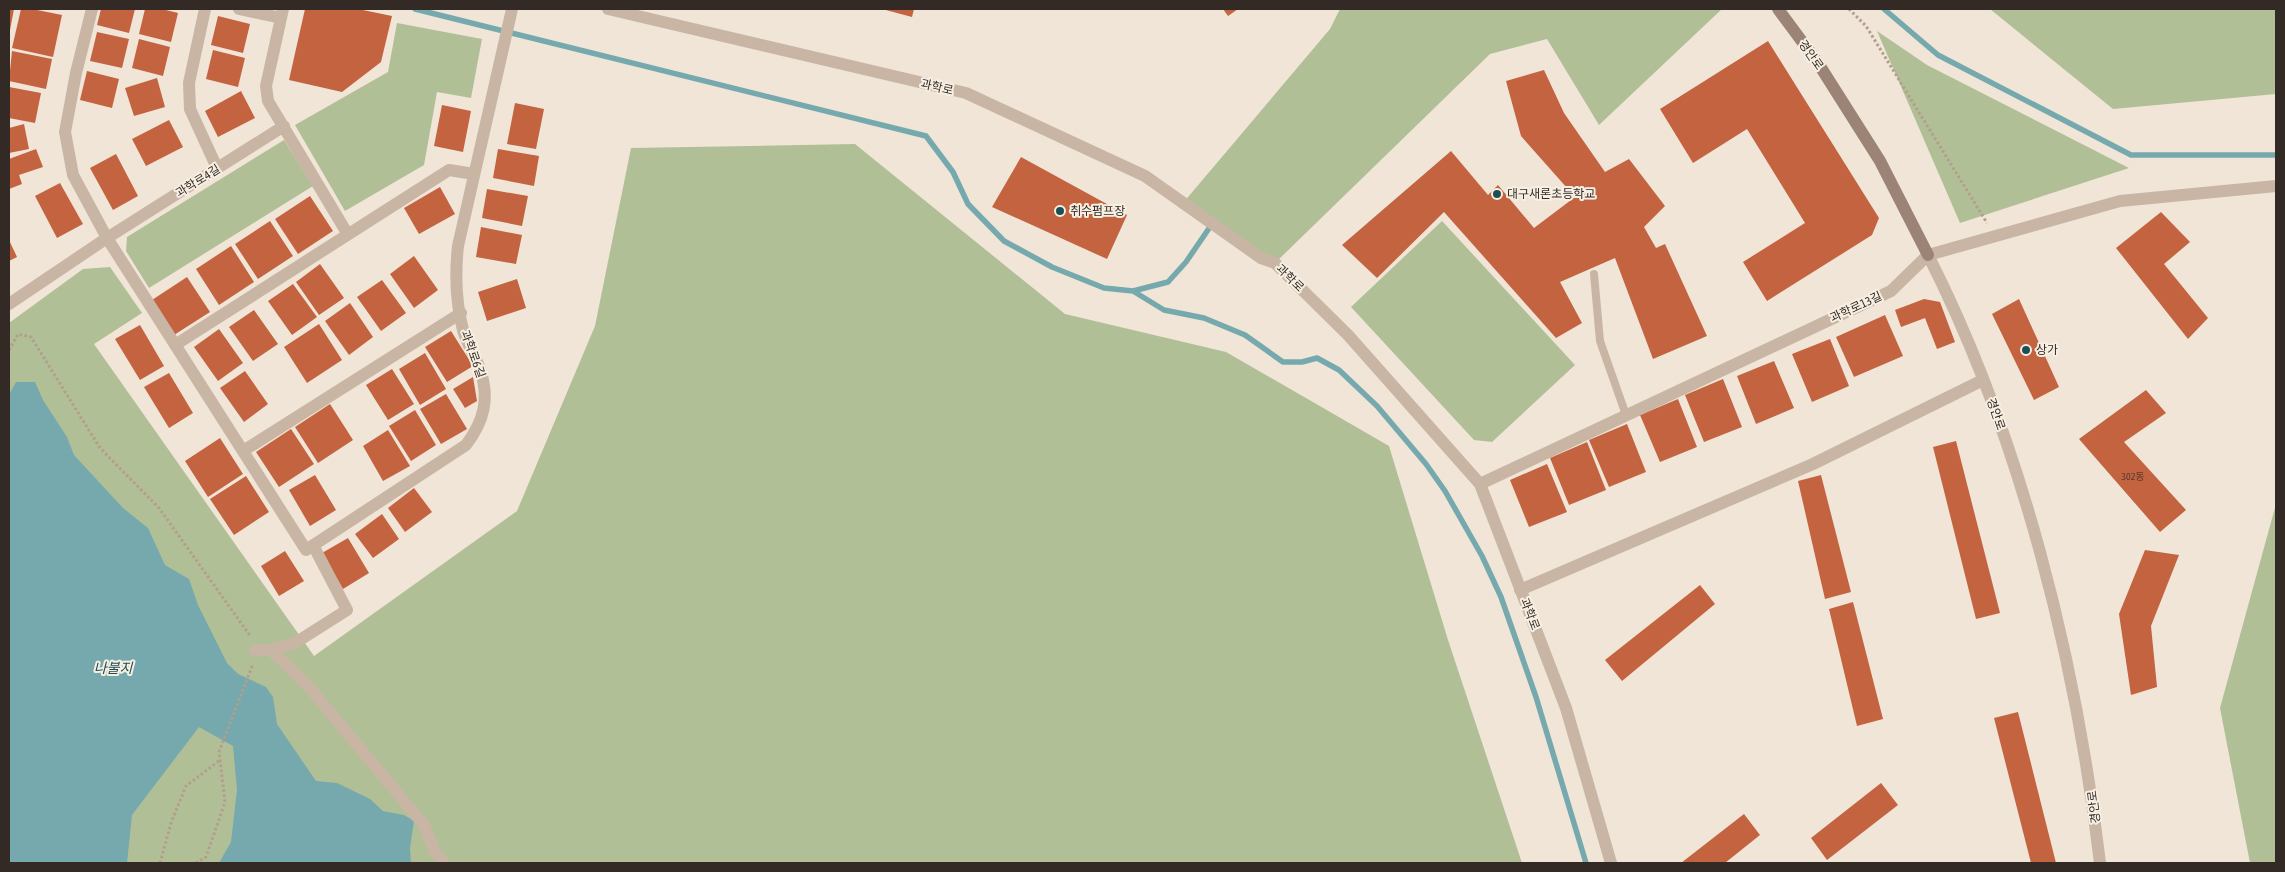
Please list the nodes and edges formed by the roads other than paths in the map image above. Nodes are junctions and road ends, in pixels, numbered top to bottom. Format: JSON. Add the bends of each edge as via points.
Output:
{"nodes":[{"id":1,"x":92,"y":9,"type":"edge"},
{"id":2,"x":205,"y":9,"type":"edge"},
{"id":3,"x":239,"y":9,"type":"edge"},
{"id":4,"x":608,"y":9,"type":"edge"},
{"id":5,"x":1778,"y":9,"type":"edge"},
{"id":6,"x":282,"y":14,"type":"edge"},
{"id":7,"x":511,"y":14,"type":"edge"},
{"id":8,"x":284,"y":126,"type":"junction"},
{"id":9,"x":217,"y":168,"type":"junction"},
{"id":10,"x":474,"y":174,"type":"junction"},
{"id":11,"x":2276,"y":186,"type":"edge"},
{"id":12,"x":347,"y":233,"type":"junction"},
{"id":13,"x":107,"y":238,"type":"junction"},
{"id":14,"x":1928,"y":255,"type":"junction"},
{"id":15,"x":1594,"y":274,"type":"dead end"},
{"id":16,"x":9,"y":304,"type":"edge"},
{"id":17,"x":461,"y":313,"type":"junction"},
{"id":18,"x":175,"y":345,"type":"junction"},
{"id":19,"x":1983,"y":380,"type":"junction"},
{"id":20,"x":1626,"y":415,"type":"junction"},
{"id":21,"x":243,"y":451,"type":"junction"},
{"id":22,"x":1480,"y":484,"type":"junction"},
{"id":23,"x":310,"y":548,"type":"junction"},
{"id":24,"x":1520,"y":590,"type":"junction"},
{"id":25,"x":255,"y":650,"type":"road end"},
{"id":26,"x":271,"y":650,"type":"junction"},
{"id":27,"x":444,"y":863,"type":"edge"},
{"id":28,"x":1611,"y":863,"type":"edge"},
{"id":29,"x":2100,"y":863,"type":"edge"}],
"edges":[{"from":1,"to":13,"type":"street","via":[[66,132],[73,175]]},
{"from":2,"to":9,"type":"street","via":[[189,83],[190,110]]},
{"from":3,"to":6,"type":"street"},
{"from":4,"to":22,"type":"street","name":"과학로","via":[[966,93],[1145,176],[1261,258],[1275,262],[1348,335]]},
{"from":5,"to":14,"type":"main road","name":"경안로","via":[[1818,63],[1880,161]]},
{"from":6,"to":8,"type":"street","via":[[266,86],[268,101]]},
{"from":7,"to":10,"type":"street","name":"과학로6길"},
{"from":8,"to":9,"type":"street","name":"과학로4길"},
{"from":8,"to":12,"type":"street"},
{"from":9,"to":13,"type":"street","name":"과학로4길"},
{"from":10,"to":12,"type":"street","via":[[449,170]]},
{"from":10,"to":17,"type":"street","name":"과학로6길","via":[[455,274]]},
{"from":11,"to":14,"type":"street","name":"과학로13길","via":[[2120,201]]},
{"from":12,"to":18,"type":"street"},
{"from":13,"to":16,"type":"street","name":"과학로4길"},
{"from":13,"to":18,"type":"street"},
{"from":14,"to":19,"type":"street","name":"경안로"},
{"from":14,"to":20,"type":"street","name":"과학로13길","via":[[1891,291]]},
{"from":15,"to":20,"type":"lane","via":[[1600,341]]},
{"from":17,"to":21,"type":"street"},
{"from":17,"to":23,"type":"street","name":"과학로6길","via":[[463,330],[485,390],[484,414],[478,429],[466,444]]},
{"from":18,"to":21,"type":"street"},
{"from":19,"to":24,"type":"street","via":[[1813,464]]},
{"from":19,"to":29,"type":"street","name":"경안로","via":[[1992,398],[2032,524],[2061,639],[2091,785]]},
{"from":20,"to":22,"type":"street","name":"과학로13길"},
{"from":21,"to":23,"type":"street"},
{"from":22,"to":24,"type":"street","name":"과학로"},
{"from":23,"to":26,"type":"street","via":[[347,610],[295,643]]},
{"from":24,"to":28,"type":"street","name":"과학로","via":[[1566,708]]},
{"from":25,"to":26,"type":"street"},
{"from":26,"to":27,"type":"street","via":[[309,687],[424,825],[435,852]]}]}
